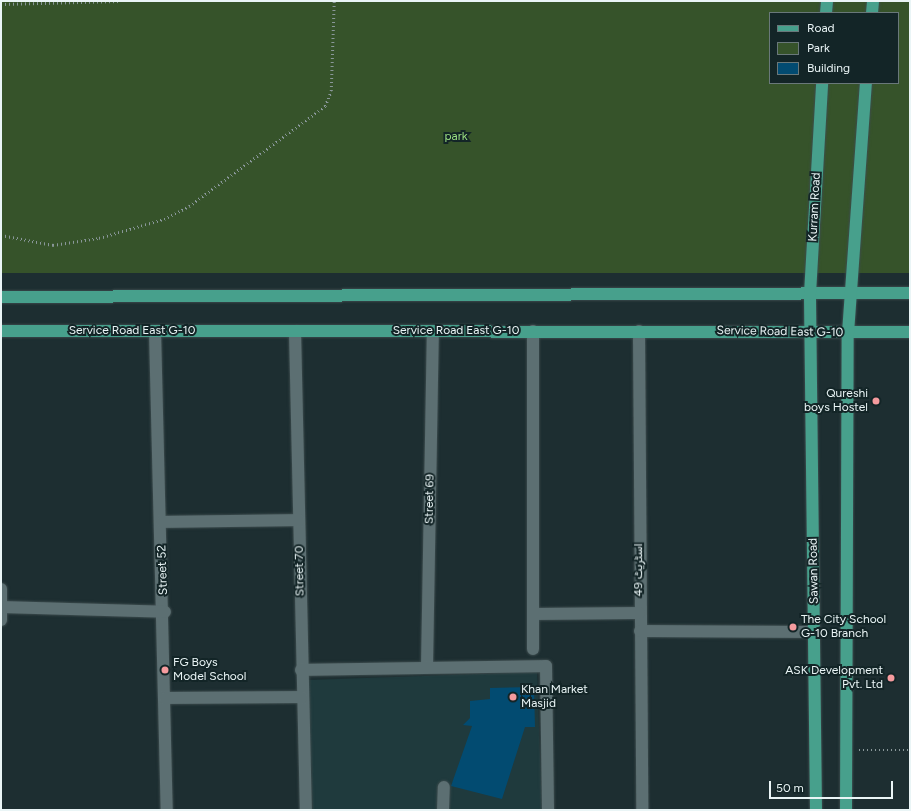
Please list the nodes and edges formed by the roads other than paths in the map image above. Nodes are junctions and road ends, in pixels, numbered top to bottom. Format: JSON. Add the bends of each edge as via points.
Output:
{"nodes":[{"id":1,"x":827,"y":1,"type":"edge"},
{"id":2,"x":873,"y":1,"type":"edge"},
{"id":3,"x":826,"y":12,"type":"edge"},
{"id":4,"x":872,"y":12,"type":"edge"},
{"id":5,"x":822,"y":84,"type":"edge"},
{"id":6,"x":866,"y":84,"type":"edge"},
{"id":7,"x":851,"y":293,"type":"junction"},
{"id":8,"x":910,"y":293,"type":"edge"},
{"id":9,"x":810,"y":294,"type":"junction"},
{"id":10,"x":1,"y":297,"type":"edge"},
{"id":11,"x":1,"y":331,"type":"edge"},
{"id":12,"x":155,"y":331,"type":"junction"},
{"id":13,"x":295,"y":331,"type":"junction"},
{"id":14,"x":434,"y":331,"type":"junction"},
{"id":15,"x":534,"y":331,"type":"junction"},
{"id":16,"x":639,"y":331,"type":"junction"},
{"id":17,"x":811,"y":331,"type":"junction"},
{"id":18,"x":910,"y":332,"type":"edge"},
{"id":19,"x":848,"y":333,"type":"junction"},
{"id":20,"x":299,"y":520,"type":"junction"},
{"id":21,"x":162,"y":522,"type":"junction"},
{"id":22,"x":1,"y":589,"type":"edge"},
{"id":23,"x":1,"y":607,"type":"edge"},
{"id":24,"x":165,"y":612,"type":"junction"},
{"id":25,"x":640,"y":613,"type":"junction"},
{"id":26,"x":533,"y":614,"type":"junction"},
{"id":27,"x":1,"y":620,"type":"edge"},
{"id":28,"x":640,"y":631,"type":"junction"},
{"id":29,"x":814,"y":632,"type":"junction"},
{"id":30,"x":533,"y":649,"type":"dead end"},
{"id":31,"x":427,"y":666,"type":"junction"},
{"id":32,"x":301,"y":670,"type":"junction"},
{"id":33,"x":302,"y":697,"type":"junction"},
{"id":34,"x":165,"y":698,"type":"junction"},
{"id":35,"x":444,"y":787,"type":"dead end"},
{"id":36,"x":168,"y":810,"type":"edge"},
{"id":37,"x":306,"y":810,"type":"edge"},
{"id":38,"x":443,"y":810,"type":"edge"},
{"id":39,"x":548,"y":810,"type":"edge"},
{"id":40,"x":642,"y":810,"type":"edge"},
{"id":41,"x":816,"y":810,"type":"edge"},
{"id":42,"x":846,"y":810,"type":"edge"}],
"edges":[{"from":1,"to":3,"type":"main road"},
{"from":2,"to":4,"type":"main road"},
{"from":5,"to":9,"type":"main road","name":"Kurram Road"},
{"from":6,"to":7,"type":"main road"},
{"from":7,"to":8,"type":"main road"},
{"from":7,"to":9,"type":"main road"},
{"from":7,"to":19,"type":"main road"},
{"from":9,"to":10,"type":"main road"},
{"from":9,"to":17,"type":"main road","name":"Kurram Road"},
{"from":11,"to":12,"type":"main road","name":"Service Road East G-10"},
{"from":12,"to":13,"type":"main road","name":"Service Road East G-10"},
{"from":12,"to":21,"type":"street","name":"Street 52"},
{"from":13,"to":14,"type":"main road","name":"Service Road East G-10"},
{"from":13,"to":20,"type":"street","name":"Street 70"},
{"from":14,"to":15,"type":"main road","name":"Service Road East G-10"},
{"from":14,"to":31,"type":"street","name":"Street 69"},
{"from":15,"to":16,"type":"main road","name":"Service Road East G-10"},
{"from":15,"to":26,"type":"street"},
{"from":16,"to":17,"type":"main road","name":"Service Road East G-10"},
{"from":16,"to":25,"type":"street","name":"اسٹریٹ 49"},
{"from":17,"to":19,"type":"main road","name":"Service Road East G-10"},
{"from":17,"to":29,"type":"main road","name":"Sawan Road"},
{"from":18,"to":19,"type":"main road","name":"Service Road East G-10"},
{"from":19,"to":42,"type":"main road"},
{"from":20,"to":21,"type":"street"},
{"from":20,"to":32,"type":"street","name":"Street 70"},
{"from":21,"to":24,"type":"street","name":"Street 52"},
{"from":22,"to":23,"type":"street"},
{"from":23,"to":24,"type":"street"},
{"from":23,"to":27,"type":"street"},
{"from":24,"to":34,"type":"street","name":"Street 52"},
{"from":25,"to":26,"type":"street"},
{"from":25,"to":28,"type":"street","name":"اسٹریٹ 49"},
{"from":26,"to":30,"type":"street"},
{"from":28,"to":29,"type":"street"},
{"from":28,"to":40,"type":"street","name":"اسٹریٹ 49"},
{"from":29,"to":41,"type":"main road","name":"Sawan Road"},
{"from":31,"to":32,"type":"street"},
{"from":31,"to":39,"type":"street","via":[[546,666]]},
{"from":32,"to":33,"type":"street","name":"Street 70"},
{"from":33,"to":34,"type":"street"},
{"from":33,"to":37,"type":"street","name":"Street 70"},
{"from":34,"to":36,"type":"street","name":"Street 52"},
{"from":35,"to":38,"type":"street"}]}
